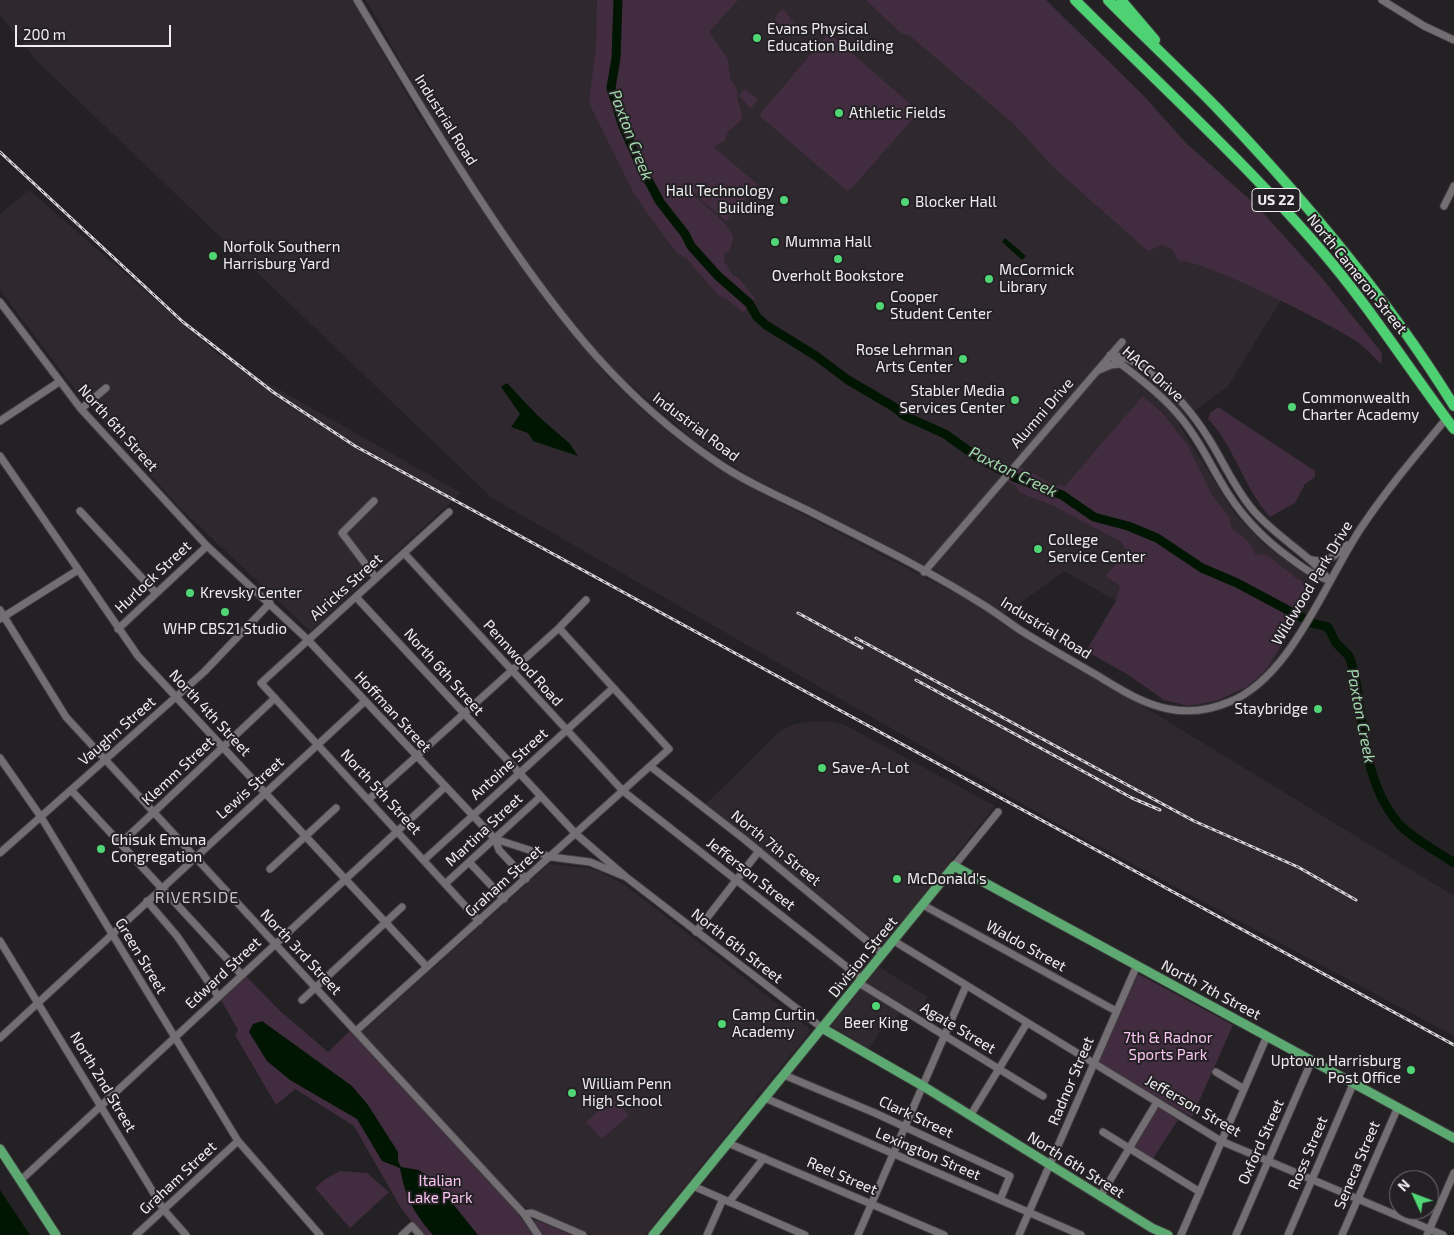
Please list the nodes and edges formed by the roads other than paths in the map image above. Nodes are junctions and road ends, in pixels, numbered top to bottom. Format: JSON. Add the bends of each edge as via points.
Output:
{"nodes":[{"id":1,"x":357,"y":0,"type":"edge"},
{"id":2,"x":1075,"y":0,"type":"edge"},
{"id":3,"x":1108,"y":0,"type":"edge"},
{"id":4,"x":1121,"y":0,"type":"edge"},
{"id":5,"x":1382,"y":0,"type":"edge"},
{"id":6,"x":1454,"y":40,"type":"edge"},
{"id":7,"x":1199,"y":90,"type":"junction"},
{"id":8,"x":1454,"y":186,"type":"edge"},
{"id":9,"x":1444,"y":206,"type":"dead end"},
{"id":10,"x":0,"y":302,"type":"edge"},
{"id":11,"x":1110,"y":355,"type":"junction"},
{"id":12,"x":1127,"y":356,"type":"junction"},
{"id":13,"x":1121,"y":364,"type":"junction"},
{"id":14,"x":1096,"y":371,"type":"junction"},
{"id":15,"x":59,"y":382,"type":"junction"},
{"id":16,"x":1441,"y":385,"type":"junction"},
{"id":17,"x":106,"y":388,"type":"dead end"},
{"id":18,"x":1454,"y":392,"type":"edge"},
{"id":19,"x":1454,"y":406,"type":"edge"},
{"id":20,"x":82,"y":409,"type":"junction"},
{"id":21,"x":1450,"y":416,"type":"edge"},
{"id":22,"x":0,"y":421,"type":"edge"},
{"id":23,"x":1454,"y":429,"type":"edge"},
{"id":24,"x":0,"y":456,"type":"edge"},
{"id":25,"x":374,"y":501,"type":"dead end"},
{"id":26,"x":80,"y":511,"type":"dead end"},
{"id":27,"x":449,"y":512,"type":"dead end"},
{"id":28,"x":1353,"y":540,"type":"junction"},
{"id":29,"x":207,"y":546,"type":"junction"},
{"id":30,"x":404,"y":553,"type":"junction"},
{"id":31,"x":1308,"y":558,"type":"junction"},
{"id":32,"x":78,"y":570,"type":"junction"},
{"id":33,"x":924,"y":572,"type":"junction"},
{"id":34,"x":376,"y":578,"type":"junction"},
{"id":35,"x":1329,"y":580,"type":"junction"},
{"id":36,"x":155,"y":592,"type":"junction"},
{"id":37,"x":356,"y":597,"type":"junction"},
{"id":38,"x":586,"y":600,"type":"dead end"},
{"id":39,"x":270,"y":604,"type":"junction"},
{"id":40,"x":1,"y":615,"type":"edge"},
{"id":41,"x":559,"y":628,"type":"junction"},
{"id":42,"x":118,"y":629,"type":"junction"},
{"id":43,"x":308,"y":640,"type":"junction"},
{"id":44,"x":512,"y":671,"type":"junction"},
{"id":45,"x":261,"y":683,"type":"joint"},
{"id":46,"x":613,"y":688,"type":"junction"},
{"id":47,"x":177,"y":697,"type":"junction"},
{"id":48,"x":275,"y":698,"type":"junction"},
{"id":49,"x":364,"y":702,"type":"junction"},
{"id":50,"x":1170,"y":710,"type":"joint"},
{"id":51,"x":464,"y":714,"type":"junction"},
{"id":52,"x":566,"y":730,"type":"junction"},
{"id":53,"x":318,"y":745,"type":"junction"},
{"id":54,"x":223,"y":747,"type":"junction"},
{"id":55,"x":416,"y":757,"type":"junction"},
{"id":56,"x":0,"y":758,"type":"edge"},
{"id":57,"x":104,"y":760,"type":"junction"},
{"id":58,"x":650,"y":766,"type":"junction"},
{"id":59,"x":519,"y":774,"type":"junction"},
{"id":60,"x":445,"y":787,"type":"junction"},
{"id":61,"x":71,"y":790,"type":"junction"},
{"id":62,"x":623,"y":791,"type":"junction"},
{"id":63,"x":266,"y":792,"type":"junction"},
{"id":64,"x":540,"y":797,"type":"junction"},
{"id":65,"x":369,"y":799,"type":"junction"},
{"id":66,"x":336,"y":808,"type":"dead end"},
{"id":67,"x":998,"y":812,"type":"dead end"},
{"id":68,"x":153,"y":813,"type":"junction"},
{"id":69,"x":472,"y":816,"type":"junction"},
{"id":70,"x":41,"y":817,"type":"junction"},
{"id":71,"x":398,"y":831,"type":"junction"},
{"id":72,"x":576,"y":834,"type":"junction"},
{"id":73,"x":306,"y":836,"type":"junction"},
{"id":74,"x":494,"y":839,"type":"junction"},
{"id":75,"x":121,"y":844,"type":"junction"},
{"id":76,"x":759,"y":851,"type":"junction"},
{"id":77,"x":0,"y":853,"type":"edge"},
{"id":78,"x":194,"y":857,"type":"junction"},
{"id":79,"x":551,"y":857,"type":"junction"},
{"id":80,"x":424,"y":860,"type":"junction"},
{"id":81,"x":470,"y":862,"type":"junction"},
{"id":82,"x":954,"y":866,"type":"junction"},
{"id":83,"x":270,"y":869,"type":"dead end"},
{"id":84,"x":626,"y":877,"type":"junction"},
{"id":85,"x":345,"y":879,"type":"junction"},
{"id":86,"x":526,"y":880,"type":"junction"},
{"id":87,"x":736,"y":880,"type":"junction"},
{"id":88,"x":446,"y":883,"type":"junction"},
{"id":89,"x":161,"y":888,"type":"junction"},
{"id":90,"x":504,"y":899,"type":"junction"},
{"id":91,"x":147,"y":901,"type":"junction"},
{"id":92,"x":923,"y":905,"type":"junction"},
{"id":93,"x":402,"y":907,"type":"dead end"},
{"id":94,"x":479,"y":921,"type":"junction"},
{"id":95,"x":385,"y":923,"type":"junction"},
{"id":96,"x":696,"y":932,"type":"junction"},
{"id":97,"x":111,"y":934,"type":"junction"},
{"id":98,"x":0,"y":941,"type":"edge"},
{"id":99,"x":894,"y":941,"type":"junction"},
{"id":100,"x":275,"y":944,"type":"junction"},
{"id":101,"x":883,"y":954,"type":"junction"},
{"id":102,"x":1137,"y":965,"type":"junction"},
{"id":103,"x":427,"y":968,"type":"junction"},
{"id":104,"x":242,"y":975,"type":"junction"},
{"id":105,"x":861,"y":981,"type":"junction"},
{"id":106,"x":966,"y":986,"type":"junction"},
{"id":107,"x":315,"y":988,"type":"junction"},
{"id":108,"x":218,"y":996,"type":"junction"},
{"id":109,"x":302,"y":1000,"type":"dead end"},
{"id":110,"x":38,"y":1002,"type":"junction"},
{"id":111,"x":1116,"y":1011,"type":"junction"},
{"id":112,"x":1027,"y":1023,"type":"junction"},
{"id":113,"x":822,"y":1028,"type":"junction"},
{"id":114,"x":356,"y":1031,"type":"junction"},
{"id":115,"x":944,"y":1036,"type":"junction"},
{"id":116,"x":1267,"y":1036,"type":"junction"},
{"id":117,"x":174,"y":1037,"type":"junction"},
{"id":118,"x":0,"y":1038,"type":"edge"},
{"id":119,"x":1312,"y":1060,"type":"junction"},
{"id":120,"x":1093,"y":1064,"type":"junction"},
{"id":121,"x":999,"y":1069,"type":"junction"},
{"id":122,"x":1216,"y":1072,"type":"dead end"},
{"id":123,"x":784,"y":1075,"type":"junction"},
{"id":124,"x":1354,"y":1082,"type":"junction"},
{"id":125,"x":922,"y":1086,"type":"junction"},
{"id":126,"x":1244,"y":1089,"type":"junction"},
{"id":127,"x":1043,"y":1096,"type":"dead end"},
{"id":128,"x":765,"y":1098,"type":"junction"},
{"id":129,"x":1157,"y":1102,"type":"junction"},
{"id":130,"x":101,"y":1106,"type":"junction"},
{"id":131,"x":1398,"y":1107,"type":"junction"},
{"id":132,"x":970,"y":1116,"type":"junction"},
{"id":133,"x":904,"y":1127,"type":"junction"},
{"id":134,"x":1103,"y":1132,"type":"dead end"},
{"id":135,"x":1454,"y":1138,"type":"edge"},
{"id":136,"x":238,"y":1141,"type":"junction"},
{"id":137,"x":1221,"y":1141,"type":"junction"},
{"id":138,"x":728,"y":1143,"type":"junction"},
{"id":139,"x":0,"y":1149,"type":"edge"},
{"id":140,"x":1129,"y":1149,"type":"junction"},
{"id":141,"x":893,"y":1154,"type":"junction"},
{"id":142,"x":764,"y":1158,"type":"junction"},
{"id":143,"x":1268,"y":1161,"type":"junction"},
{"id":144,"x":1050,"y":1165,"type":"junction"},
{"id":145,"x":1454,"y":1173,"type":"edge"},
{"id":146,"x":21,"y":1180,"type":"junction"},
{"id":147,"x":1311,"y":1180,"type":"junction"},
{"id":148,"x":693,"y":1186,"type":"junction"},
{"id":149,"x":1200,"y":1192,"type":"junction"},
{"id":150,"x":1100,"y":1197,"type":"junction"},
{"id":151,"x":1358,"y":1199,"type":"junction"},
{"id":152,"x":726,"y":1200,"type":"junction"},
{"id":153,"x":1000,"y":1200,"type":"junction"},
{"id":154,"x":871,"y":1204,"type":"junction"},
{"id":155,"x":164,"y":1210,"type":"junction"},
{"id":156,"x":1029,"y":1213,"type":"junction"},
{"id":157,"x":524,"y":1214,"type":"junction"},
{"id":158,"x":1149,"y":1232,"type":"edge"},
{"id":159,"x":1428,"y":1232,"type":"edge"},
{"id":160,"x":56,"y":1235,"type":"edge"},
{"id":161,"x":136,"y":1235,"type":"edge"},
{"id":162,"x":186,"y":1235,"type":"edge"},
{"id":163,"x":320,"y":1235,"type":"edge"},
{"id":164,"x":402,"y":1235,"type":"edge"},
{"id":165,"x":420,"y":1235,"type":"edge"},
{"id":166,"x":538,"y":1235,"type":"edge"},
{"id":167,"x":583,"y":1235,"type":"edge"},
{"id":168,"x":653,"y":1235,"type":"edge"},
{"id":169,"x":707,"y":1235,"type":"edge"},
{"id":170,"x":805,"y":1235,"type":"edge"},
{"id":171,"x":858,"y":1235,"type":"edge"},
{"id":172,"x":944,"y":1235,"type":"edge"},
{"id":173,"x":1019,"y":1235,"type":"edge"},
{"id":174,"x":1081,"y":1235,"type":"edge"},
{"id":175,"x":1168,"y":1235,"type":"edge"},
{"id":176,"x":1181,"y":1235,"type":"edge"},
{"id":177,"x":1236,"y":1235,"type":"edge"},
{"id":178,"x":1288,"y":1235,"type":"edge"},
{"id":179,"x":1342,"y":1235,"type":"edge"},
{"id":180,"x":1443,"y":1235,"type":"edge"}],
"edges":[{"from":1,"to":33,"type":"street","name":"Industrial Road","via":[[455,163],[526,268],[569,326],[622,386],[656,417],[721,465]]},
{"from":2,"to":21,"type":"highway","name":"North Cameron Street","number":"US 22","via":[[1303,229]]},
{"from":3,"to":7,"type":"highway","number":"US 22"},
{"from":4,"to":7,"type":"highway"},
{"from":5,"to":6,"type":"street"},
{"from":7,"to":16,"type":"highway","name":"North Cameron Street","number":"US 22","via":[[1314,217],[1386,307]]},
{"from":8,"to":9,"type":"street"},
{"from":10,"to":15,"type":"street","name":"North 6th Street"},
{"from":11,"to":12,"type":"street","name":"HACC Drive"},
{"from":11,"to":12,"type":"street","name":"Alumni Drive","via":[[1122,342]]},
{"from":11,"to":13,"type":"street","name":"HACC Drive"},
{"from":11,"to":14,"type":"street","name":"Alumni Drive"},
{"from":12,"to":31,"type":"street","name":"HACC Drive","via":[[1158,379],[1180,401],[1209,438],[1230,478],[1252,509],[1279,537]]},
{"from":13,"to":14,"type":"street"},
{"from":13,"to":35,"type":"street","name":"HACC Drive","via":[[1177,412],[1200,444],[1229,495],[1263,536],[1302,567]]},
{"from":14,"to":33,"type":"street","name":"Alumni Drive"},
{"from":15,"to":20,"type":"street","name":"North 6th Street"},
{"from":15,"to":22,"type":"street"},
{"from":16,"to":18,"type":"highway"},
{"from":16,"to":19,"type":"highway","name":"North Cameron Street","number":"US 22"},
{"from":17,"to":20,"type":"street"},
{"from":20,"to":29,"type":"street","name":"North 6th Street"},
{"from":21,"to":23,"type":"highway","name":"North Cameron Street","number":"US 22"},
{"from":21,"to":28,"type":"street","name":"Wildwood Park Drive","via":[[1398,478]]},
{"from":24,"to":32,"type":"street","name":"North 4th Street"},
{"from":25,"to":34,"type":"street","via":[[342,533]]},
{"from":26,"to":36,"type":"street"},
{"from":27,"to":30,"type":"street","name":"Alricks Street"},
{"from":28,"to":31,"type":"street","via":[[1329,559],[1318,561]]},
{"from":28,"to":35,"type":"street","name":"Wildwood Park Drive"},
{"from":29,"to":36,"type":"street","name":"Hurlock Street"},
{"from":29,"to":39,"type":"street","name":"North 6th Street"},
{"from":30,"to":34,"type":"street","name":"Alricks Street"},
{"from":30,"to":44,"type":"street","name":"Pennwood Road"},
{"from":31,"to":35,"type":"street","name":"HACC Drive"},
{"from":32,"to":40,"type":"street"},
{"from":32,"to":42,"type":"street","name":"North 4th Street"},
{"from":33,"to":50,"type":"street","name":"Industrial Road","via":[[1126,692]]},
{"from":34,"to":37,"type":"street","name":"Alricks Street"},
{"from":35,"to":50,"type":"street","name":"Wildwood Park Drive","via":[[1277,667],[1251,691],[1214,708]]},
{"from":36,"to":42,"type":"street","name":"Hurlock Street"},
{"from":37,"to":43,"type":"street","name":"Alricks Street"},
{"from":37,"to":51,"type":"street","name":"North 6th Street"},
{"from":38,"to":41,"type":"street"},
{"from":39,"to":43,"type":"street","name":"Hoffman Street"},
{"from":39,"to":47,"type":"street","name":"Vaughn Street"},
{"from":40,"to":57,"type":"street","name":"North 3rd Street","via":[[66,717]]},
{"from":41,"to":44,"type":"street"},
{"from":41,"to":46,"type":"street"},
{"from":42,"to":47,"type":"street","name":"North 4th Street","via":[[138,656]]},
{"from":43,"to":45,"type":"street","name":"Alricks Street"},
{"from":43,"to":49,"type":"street","name":"Hoffman Street"},
{"from":44,"to":51,"type":"street"},
{"from":44,"to":52,"type":"street","name":"Pennwood Road"},
{"from":45,"to":48,"type":"street","name":"North 5th Street"},
{"from":46,"to":52,"type":"street","name":"Antoine Street"},
{"from":46,"to":58,"type":"street","name":"Graham Street","via":[[668,750]]},
{"from":47,"to":54,"type":"street","name":"North 4th Street"},
{"from":47,"to":57,"type":"street","name":"Vaughn Street"},
{"from":48,"to":53,"type":"street","name":"North 5th Street"},
{"from":48,"to":54,"type":"street","name":"Klemm Street"},
{"from":49,"to":53,"type":"street","name":"Lewis Street"},
{"from":49,"to":55,"type":"street","name":"Hoffman Street"},
{"from":51,"to":55,"type":"street"},
{"from":51,"to":59,"type":"street","name":"North 6th Street"},
{"from":52,"to":59,"type":"street","name":"Antoine Street"},
{"from":52,"to":62,"type":"street","name":"Pennwood Road"},
{"from":53,"to":63,"type":"street","name":"Lewis Street"},
{"from":53,"to":65,"type":"street","name":"North 5th Street"},
{"from":54,"to":63,"type":"street","name":"North 4th Street"},
{"from":54,"to":68,"type":"street","name":"Klemm Street"},
{"from":55,"to":60,"type":"street","name":"Hoffman Street"},
{"from":55,"to":65,"type":"street"},
{"from":56,"to":70,"type":"street","name":"Green Street"},
{"from":57,"to":61,"type":"street","name":"Vaughn Street"},
{"from":57,"to":68,"type":"street","name":"North 3rd Street"},
{"from":58,"to":62,"type":"street","name":"Graham Street"},
{"from":58,"to":76,"type":"street","name":"North 7th Street"},
{"from":59,"to":64,"type":"street","name":"North 6th Street"},
{"from":59,"to":69,"type":"street","name":"Antoine Street"},
{"from":60,"to":69,"type":"street","name":"Hoffman Street"},
{"from":60,"to":71,"type":"street","name":"Edward Street"},
{"from":61,"to":70,"type":"street","name":"Vaughn Street"},
{"from":61,"to":75,"type":"street"},
{"from":62,"to":72,"type":"street","name":"Graham Street"},
{"from":62,"to":87,"type":"street","name":"Jefferson Street"},
{"from":63,"to":73,"type":"street","name":"North 4th Street"},
{"from":63,"to":78,"type":"street","name":"Lewis Street"},
{"from":64,"to":72,"type":"street","name":"North 6th Street"},
{"from":64,"to":74,"type":"street","name":"Martina Street"},
{"from":65,"to":71,"type":"street","name":"North 5th Street"},
{"from":66,"to":73,"type":"street"},
{"from":67,"to":82,"type":"street","name":"Division Street"},
{"from":68,"to":75,"type":"street","name":"Klemm Street"},
{"from":68,"to":78,"type":"street","name":"North 3rd Street"},
{"from":69,"to":74,"type":"street","name":"Hoffman Street"},
{"from":69,"to":80,"type":"street","name":"Antoine Street"},
{"from":70,"to":77,"type":"street","name":"Vaughn Street"},
{"from":70,"to":97,"type":"street","name":"Green Street"},
{"from":71,"to":80,"type":"street","name":"North 5th Street"},
{"from":71,"to":85,"type":"street","name":"Edward Street"},
{"from":72,"to":79,"type":"street","name":"Graham Street"},
{"from":72,"to":84,"type":"street","name":"North 6th Street"},
{"from":73,"to":83,"type":"street"},
{"from":73,"to":85,"type":"street","name":"North 4th Street"},
{"from":74,"to":79,"type":"street","name":"Hoffman Street"},
{"from":74,"to":81,"type":"street","name":"Martina Street"},
{"from":74,"to":86,"type":"street","name":"Hoffman Street","via":[[499,850]]},
{"from":75,"to":89,"type":"street"},
{"from":76,"to":87,"type":"street"},
{"from":76,"to":101,"type":"street","name":"North 7th Street"},
{"from":78,"to":89,"type":"street","name":"Lewis Street"},
{"from":78,"to":100,"type":"street","name":"North 3rd Street"},
{"from":79,"to":84,"type":"street","name":"Hoffman Street","via":[[590,862]]},
{"from":79,"to":86,"type":"street","name":"Graham Street"},
{"from":80,"to":88,"type":"street","name":"North 5th Street"},
{"from":81,"to":88,"type":"street","name":"Martina Street"},
{"from":81,"to":90,"type":"street"},
{"from":82,"to":92,"type":"main road","name":"Division Street"},
{"from":82,"to":102,"type":"main road","name":"North 7th Street"},
{"from":84,"to":96,"type":"street","name":"North 6th Street"},
{"from":85,"to":95,"type":"street","name":"North 4th Street"},
{"from":85,"to":100,"type":"street","name":"Edward Street"},
{"from":86,"to":90,"type":"street","name":"Graham Street"},
{"from":87,"to":96,"type":"street"},
{"from":87,"to":105,"type":"street","name":"Jefferson Street"},
{"from":88,"to":94,"type":"street","name":"North 5th Street"},
{"from":89,"to":91,"type":"street","name":"Lewis Street"},
{"from":89,"to":104,"type":"street"},
{"from":90,"to":94,"type":"street","name":"Graham Street"},
{"from":91,"to":97,"type":"street","name":"Lewis Street"},
{"from":91,"to":108,"type":"street","via":[[177,936]]},
{"from":92,"to":99,"type":"main road","name":"Division Street"},
{"from":92,"to":111,"type":"street","name":"Waldo Street"},
{"from":93,"to":95,"type":"street"},
{"from":94,"to":103,"type":"street","name":"Graham Street"},
{"from":95,"to":103,"type":"street","name":"North 4th Street"},
{"from":95,"to":107,"type":"street"},
{"from":96,"to":113,"type":"street","name":"North 6th Street"},
{"from":97,"to":110,"type":"street","name":"Lewis Street"},
{"from":97,"to":117,"type":"street","name":"Green Street"},
{"from":98,"to":110,"type":"street","name":"North 2nd Street"},
{"from":99,"to":101,"type":"main road","name":"Division Street"},
{"from":99,"to":106,"type":"street","name":"Jefferson Street"},
{"from":100,"to":104,"type":"street","name":"Edward Street"},
{"from":100,"to":107,"type":"street","name":"North 3rd Street"},
{"from":101,"to":105,"type":"main road","name":"Division Street"},
{"from":102,"to":111,"type":"street","name":"Radnor Street"},
{"from":102,"to":116,"type":"main road","name":"North 7th Street"},
{"from":103,"to":114,"type":"street","name":"Graham Street"},
{"from":104,"to":108,"type":"street","name":"Edward Street"},
{"from":105,"to":113,"type":"main road","name":"Division Street"},
{"from":105,"to":115,"type":"street","name":"Agate Street"},
{"from":106,"to":112,"type":"street","name":"Jefferson Street"},
{"from":106,"to":115,"type":"street"},
{"from":107,"to":109,"type":"street"},
{"from":107,"to":114,"type":"street","name":"North 3rd Street"},
{"from":108,"to":117,"type":"street","name":"Edward Street"},
{"from":110,"to":118,"type":"street","name":"Lewis Street"},
{"from":110,"to":130,"type":"street","name":"North 2nd Street"},
{"from":111,"to":120,"type":"street","name":"Radnor Street"},
{"from":112,"to":120,"type":"street","name":"Jefferson Street"},
{"from":112,"to":121,"type":"street"},
{"from":113,"to":123,"type":"main road","name":"Division Street"},
{"from":113,"to":125,"type":"main road","name":"North 6th Street"},
{"from":114,"to":157,"type":"street","name":"North 3rd Street"},
{"from":115,"to":121,"type":"street","name":"Agate Street"},
{"from":115,"to":125,"type":"street"},
{"from":116,"to":119,"type":"main road","name":"North 7th Street"},
{"from":116,"to":126,"type":"street"},
{"from":117,"to":130,"type":"street","name":"Edward Street"},
{"from":117,"to":136,"type":"street","name":"Green Street"},
{"from":119,"to":124,"type":"main road","name":"North 7th Street"},
{"from":119,"to":143,"type":"street","name":"Oxford Street"},
{"from":120,"to":129,"type":"street","name":"Jefferson Street"},
{"from":120,"to":144,"type":"street","name":"Radnor Street"},
{"from":121,"to":127,"type":"street","name":"Agate Street"},
{"from":121,"to":132,"type":"street"},
{"from":122,"to":126,"type":"street"},
{"from":123,"to":128,"type":"main road","name":"Division Street"},
{"from":123,"to":133,"type":"street","name":"Clark Street"},
{"from":124,"to":131,"type":"main road","name":"North 7th Street"},
{"from":124,"to":147,"type":"street","name":"Ross Street"},
{"from":125,"to":132,"type":"main road","name":"North 6th Street"},
{"from":125,"to":133,"type":"street"},
{"from":126,"to":137,"type":"street"},
{"from":128,"to":138,"type":"main road","name":"Division Street"},
{"from":128,"to":141,"type":"street","name":"Lexington Street"},
{"from":129,"to":137,"type":"street","name":"Jefferson Street"},
{"from":129,"to":140,"type":"street"},
{"from":130,"to":146,"type":"street","name":"Edward Street"},
{"from":130,"to":155,"type":"street","name":"North 2nd Street"},
{"from":131,"to":135,"type":"main road","name":"North 7th Street"},
{"from":131,"to":151,"type":"street","name":"Seneca Street"},
{"from":132,"to":144,"type":"main road","name":"North 6th Street"},
{"from":133,"to":141,"type":"street"},
{"from":133,"to":153,"type":"street","name":"Clark Street","via":[[1010,1176]]},
{"from":134,"to":140,"type":"street"},
{"from":136,"to":155,"type":"street","name":"Graham Street"},
{"from":136,"to":163,"type":"street","name":"Green Street"},
{"from":137,"to":143,"type":"street","name":"Jefferson Street"},
{"from":137,"to":149,"type":"street"},
{"from":138,"to":142,"type":"street","name":"Reel Street"},
{"from":138,"to":148,"type":"main road","name":"Division Street"},
{"from":139,"to":146,"type":"main road"},
{"from":140,"to":149,"type":"street"},
{"from":140,"to":150,"type":"street"},
{"from":141,"to":153,"type":"street","name":"Lexington Street"},
{"from":141,"to":154,"type":"street"},
{"from":142,"to":152,"type":"street"},
{"from":142,"to":154,"type":"street","name":"Reel Street"},
{"from":143,"to":147,"type":"street","name":"Jefferson Street"},
{"from":143,"to":177,"type":"street","name":"Oxford Street"},
{"from":144,"to":150,"type":"main road","name":"North 6th Street"},
{"from":144,"to":156,"type":"street","name":"Radnor Street"},
{"from":145,"to":159,"type":"street"},
{"from":146,"to":160,"type":"main road"},
{"from":147,"to":151,"type":"street","name":"Jefferson Street"},
{"from":147,"to":178,"type":"street","name":"Ross Street"},
{"from":148,"to":152,"type":"street"},
{"from":148,"to":168,"type":"main road","name":"Division Street"},
{"from":149,"to":176,"type":"street"},
{"from":150,"to":158,"type":"main road","name":"North 6th Street"},
{"from":151,"to":159,"type":"street","name":"Jefferson Street"},
{"from":151,"to":179,"type":"street","name":"Seneca Street"},
{"from":152,"to":169,"type":"street"},
{"from":152,"to":170,"type":"street"},
{"from":153,"to":156,"type":"street","name":"Lexington Street"},
{"from":154,"to":171,"type":"street"},
{"from":154,"to":172,"type":"street","name":"Reel Street"},
{"from":155,"to":161,"type":"street","name":"Graham Street"},
{"from":155,"to":162,"type":"street","name":"North 2nd Street"},
{"from":156,"to":173,"type":"street","name":"Radnor Street"},
{"from":156,"to":174,"type":"street","name":"Lexington Street"},
{"from":157,"to":166,"type":"street","name":"North 3rd Street"},
{"from":157,"to":167,"type":"street","via":[[532,1213]]},
{"from":158,"to":175,"type":"main road","name":"North 6th Street"},
{"from":159,"to":180,"type":"street","name":"Jefferson Street"},
{"from":164,"to":165,"type":"street","via":[[412,1226]]}]}
